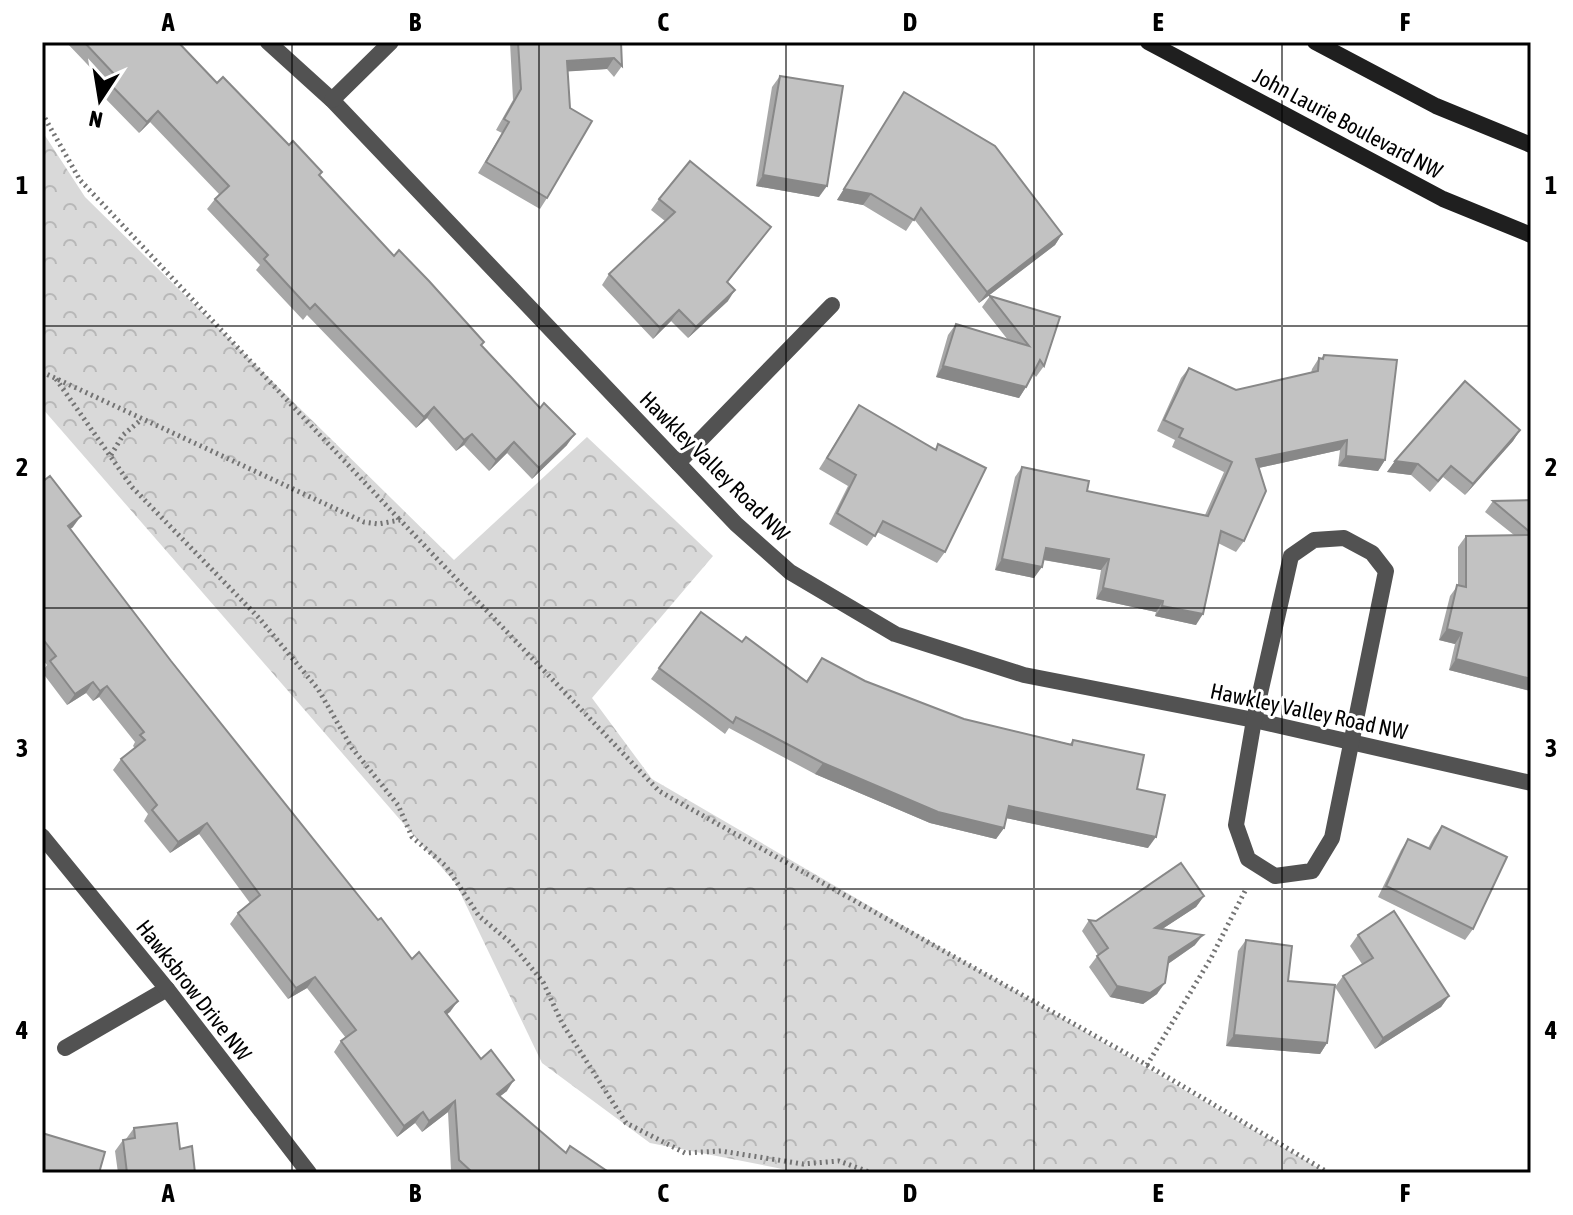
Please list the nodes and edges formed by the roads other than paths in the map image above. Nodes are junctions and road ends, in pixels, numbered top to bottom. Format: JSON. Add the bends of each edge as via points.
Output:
{"nodes":[{"id":1,"x":268,"y":42,"type":"edge"},
{"id":2,"x":391,"y":42,"type":"edge"},
{"id":3,"x":1148,"y":42,"type":"edge"},
{"id":4,"x":1315,"y":42,"type":"edge"},
{"id":5,"x":332,"y":100,"type":"junction"},
{"id":6,"x":1531,"y":145,"type":"edge"},
{"id":7,"x":1531,"y":235,"type":"edge"},
{"id":8,"x":832,"y":305,"type":"dead end"},
{"id":9,"x":678,"y":463,"type":"junction"},
{"id":10,"x":1254,"y":720,"type":"junction"},
{"id":11,"x":1353,"y":742,"type":"junction"},
{"id":12,"x":1531,"y":783,"type":"edge"},
{"id":13,"x":42,"y":836,"type":"edge"},
{"id":14,"x":167,"y":989,"type":"junction"},
{"id":15,"x":65,"y":1048,"type":"dead end"},
{"id":16,"x":309,"y":1173,"type":"edge"}],
"edges":[{"from":1,"to":5,"type":"street","name":"Hawkley Valley Road NW"},
{"from":2,"to":5,"type":"street"},
{"from":3,"to":7,"type":"main road","name":"John Laurie Boulevard NW","via":[[1443,199]]},
{"from":4,"to":6,"type":"main road","via":[[1436,106]]},
{"from":5,"to":9,"type":"street","name":"Hawkley Valley Road NW"},
{"from":8,"to":9,"type":"street"},
{"from":9,"to":10,"type":"street","name":"Hawkley Valley Road NW","via":[[790,572],[895,634],[1024,675]]},
{"from":10,"to":11,"type":"street","name":"Hawkley Valley Road NW"},
{"from":10,"to":11,"type":"street","via":[[1236,825],[1248,859],[1275,876],[1312,871],[1332,838]]},
{"from":10,"to":11,"type":"street","via":[[1291,556],[1314,540],[1344,538],[1372,553],[1386,571]]},
{"from":11,"to":12,"type":"street","name":"Hawkley Valley Road NW"},
{"from":13,"to":14,"type":"street","name":"Hawksbrow Drive NW"},
{"from":14,"to":15,"type":"street"},
{"from":14,"to":16,"type":"street","name":"Hawksbrow Drive NW"}]}
